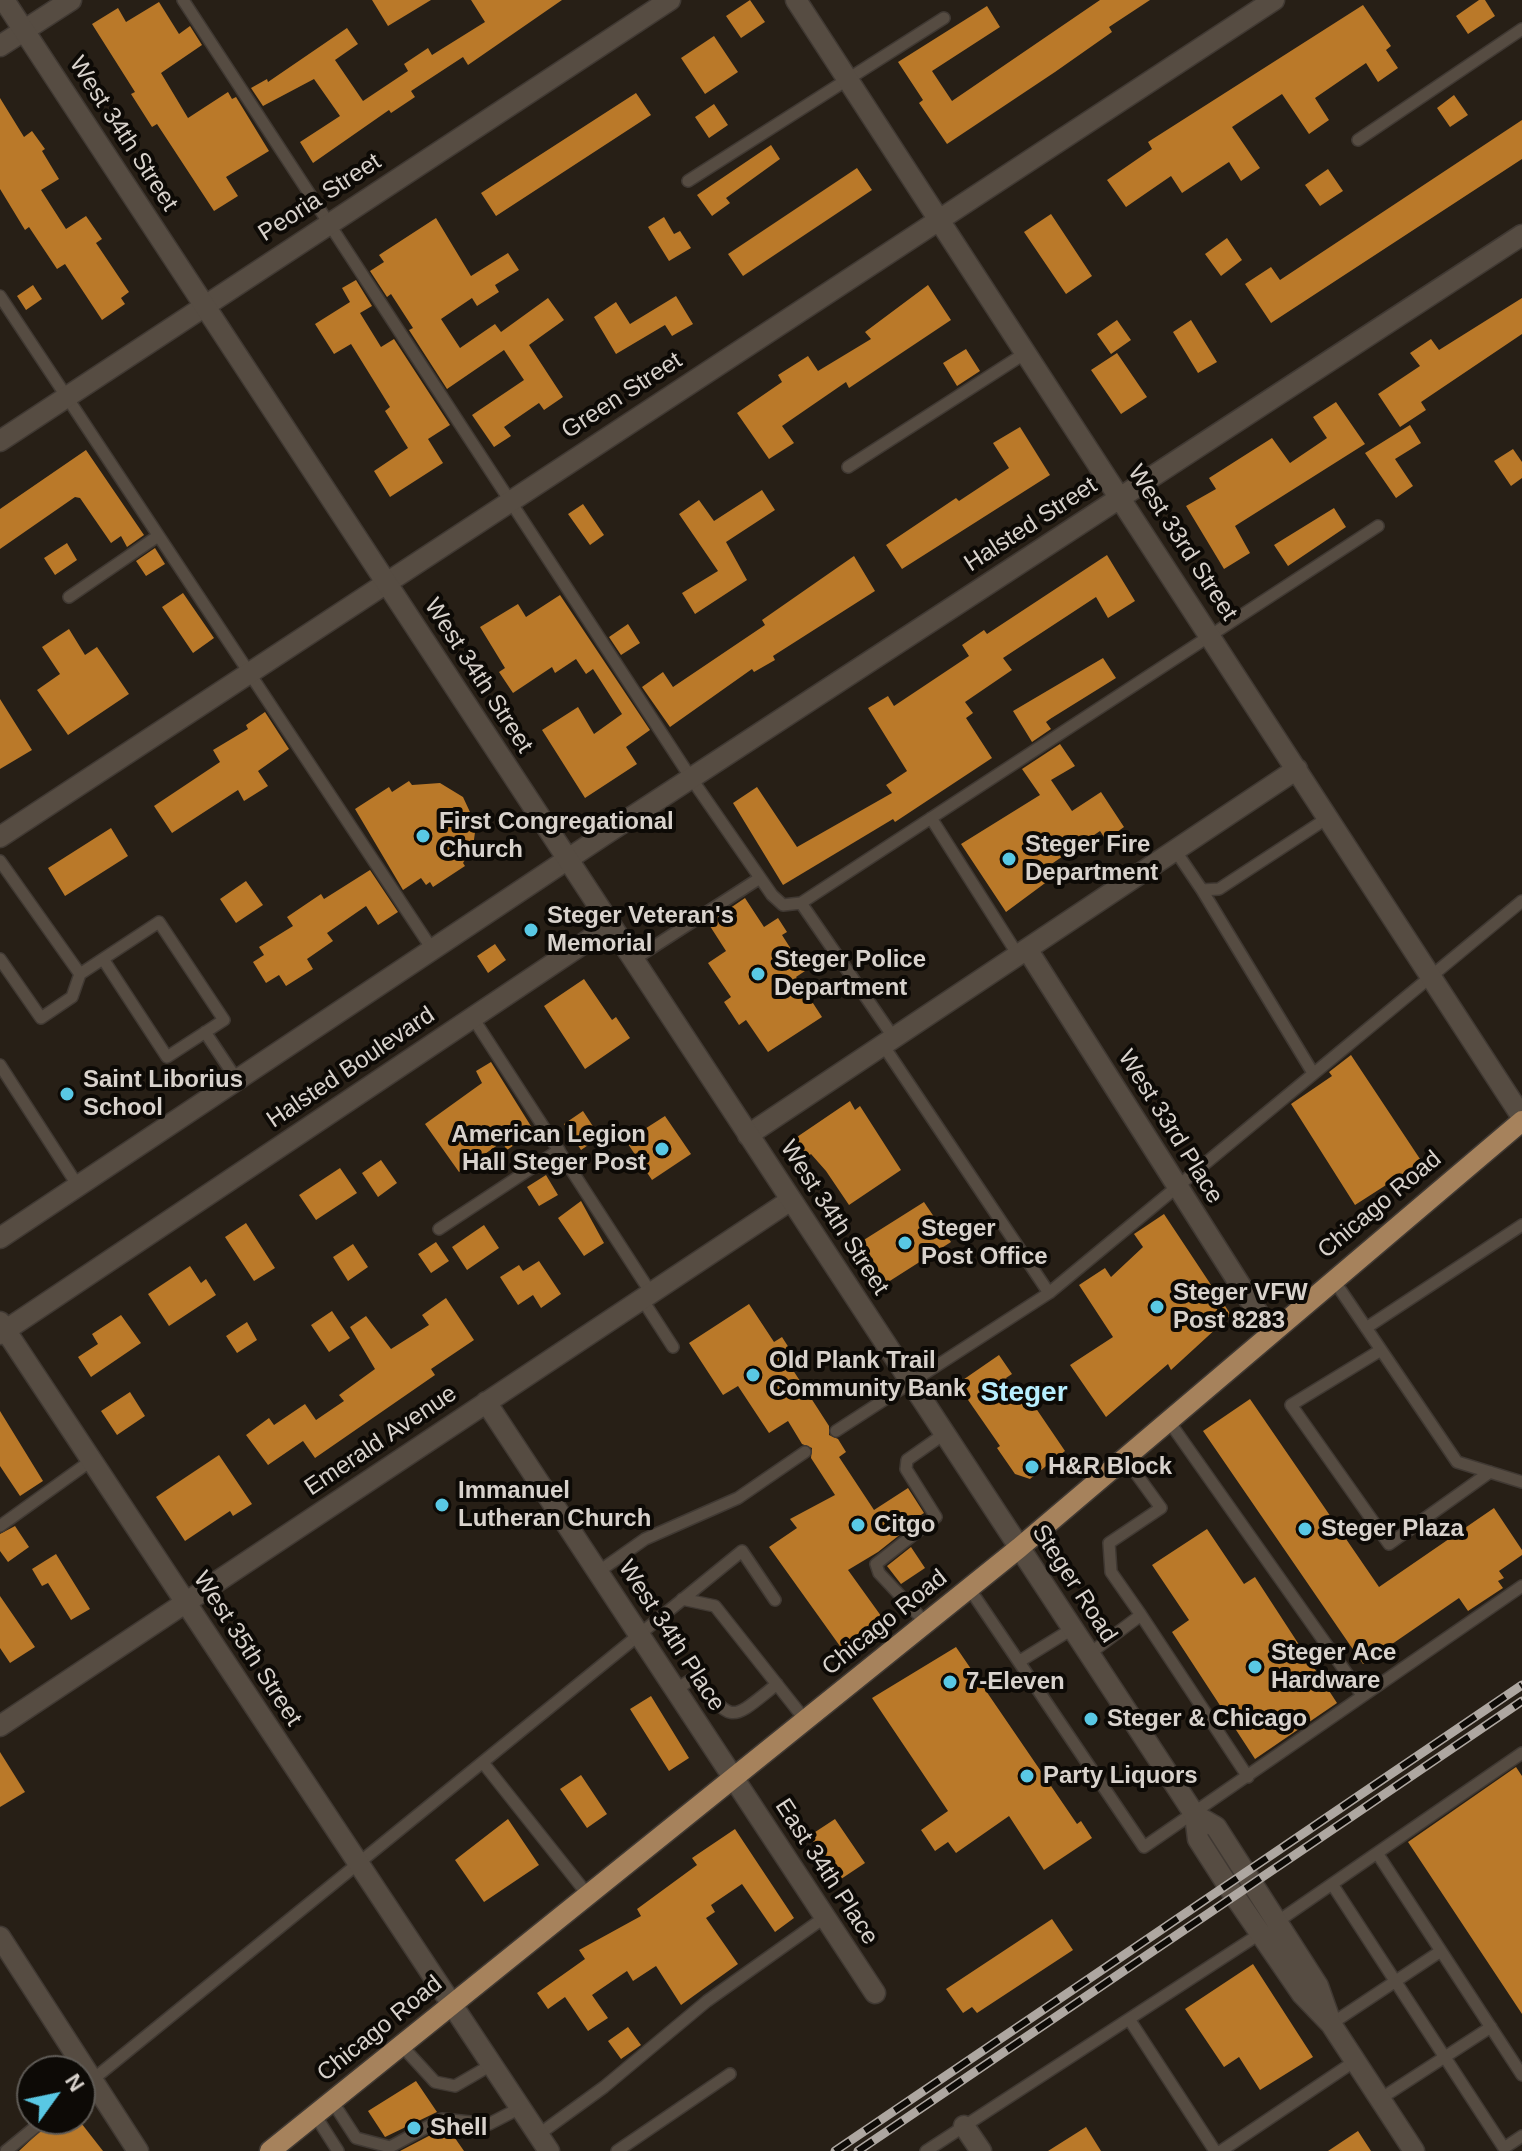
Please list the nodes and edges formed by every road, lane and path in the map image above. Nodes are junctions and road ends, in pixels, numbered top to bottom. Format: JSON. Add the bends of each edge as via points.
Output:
{"nodes":[{"id":1,"x":4,"y":0,"type":"edge"},
{"id":2,"x":71,"y":0,"type":"edge"},
{"id":3,"x":183,"y":0,"type":"edge"},
{"id":4,"x":796,"y":0,"type":"edge"},
{"id":5,"x":1274,"y":0,"type":"edge"},
{"id":6,"x":664,"y":1,"type":"edge"},
{"id":7,"x":944,"y":18,"type":"dead end"},
{"id":8,"x":1522,"y":29,"type":"edge"},
{"id":9,"x":24,"y":31,"type":"junction"},
{"id":10,"x":0,"y":46,"type":"edge"},
{"id":11,"x":848,"y":80,"type":"junction"},
{"id":12,"x":1358,"y":140,"type":"dead end"},
{"id":13,"x":688,"y":181,"type":"dead end"},
{"id":14,"x":940,"y":219,"type":"junction"},
{"id":15,"x":330,"y":222,"type":"junction"},
{"id":16,"x":1522,"y":235,"type":"edge"},
{"id":17,"x":0,"y":296,"type":"edge"},
{"id":18,"x":204,"y":305,"type":"junction"},
{"id":19,"x":1027,"y":352,"type":"junction"},
{"id":20,"x":66,"y":397,"type":"junction"},
{"id":21,"x":0,"y":441,"type":"edge"},
{"id":22,"x":848,"y":467,"type":"dead end"},
{"id":23,"x":1121,"y":498,"type":"junction"},
{"id":24,"x":512,"y":500,"type":"junction"},
{"id":25,"x":1378,"y":526,"type":"dead end"},
{"id":26,"x":158,"y":536,"type":"junction"},
{"id":27,"x":386,"y":582,"type":"junction"},
{"id":28,"x":69,"y":597,"type":"dead end"},
{"id":29,"x":1210,"y":635,"type":"junction"},
{"id":30,"x":249,"y":673,"type":"junction"},
{"id":31,"x":1297,"y":769,"type":"junction"},
{"id":32,"x":691,"y":778,"type":"junction"},
{"id":33,"x":1329,"y":817,"type":"junction"},
{"id":34,"x":931,"y":818,"type":"junction"},
{"id":35,"x":0,"y":837,"type":"edge"},
{"id":36,"x":1175,"y":850,"type":"junction"},
{"id":37,"x":567,"y":859,"type":"junction"},
{"id":38,"x":0,"y":861,"type":"edge"},
{"id":39,"x":760,"y":878,"type":"junction"},
{"id":40,"x":1202,"y":890,"type":"junction"},
{"id":41,"x":1522,"y":901,"type":"edge"},
{"id":42,"x":801,"y":903,"type":"junction"},
{"id":43,"x":611,"y":925,"type":"junction"},
{"id":44,"x":432,"y":949,"type":"junction"},
{"id":45,"x":1022,"y":952,"type":"junction"},
{"id":46,"x":0,"y":959,"type":"edge"},
{"id":47,"x":103,"y":959,"type":"junction"},
{"id":48,"x":633,"y":960,"type":"junction"},
{"id":49,"x":80,"y":974,"type":"junction"},
{"id":50,"x":1431,"y":976,"type":"junction"},
{"id":51,"x":473,"y":1018,"type":"junction"},
{"id":52,"x":205,"y":1032,"type":"junction"},
{"id":53,"x":888,"y":1042,"type":"junction"},
{"id":54,"x":0,"y":1065,"type":"edge"},
{"id":55,"x":1313,"y":1073,"type":"junction"},
{"id":56,"x":237,"y":1080,"type":"junction"},
{"id":57,"x":1522,"y":1119,"type":"edge"},
{"id":58,"x":748,"y":1135,"type":"junction"},
{"id":59,"x":559,"y":1150,"type":"junction"},
{"id":60,"x":78,"y":1186,"type":"junction"},
{"id":61,"x":1177,"y":1187,"type":"junction"},
{"id":62,"x":791,"y":1200,"type":"junction"},
{"id":63,"x":1522,"y":1225,"type":"edge"},
{"id":64,"x":439,"y":1229,"type":"dead end"},
{"id":65,"x":0,"y":1238,"type":"edge"},
{"id":66,"x":1333,"y":1279,"type":"junction"},
{"id":67,"x":1049,"y":1293,"type":"junction"},
{"id":68,"x":647,"y":1296,"type":"junction"},
{"id":69,"x":1366,"y":1328,"type":"junction"},
{"id":70,"x":2,"y":1329,"type":"edge"},
{"id":71,"x":1270,"y":1332,"type":"junction"},
{"id":72,"x":673,"y":1347,"type":"dead end"},
{"id":73,"x":1381,"y":1350,"type":"junction"},
{"id":74,"x":910,"y":1381,"type":"junction"},
{"id":75,"x":486,"y":1402,"type":"junction"},
{"id":76,"x":1168,"y":1420,"type":"junction"},
{"id":77,"x":836,"y":1431,"type":"dead end"},
{"id":78,"x":944,"y":1434,"type":"junction"},
{"id":79,"x":805,"y":1452,"type":"dead end"},
{"id":80,"x":1124,"y":1457,"type":"junction"},
{"id":81,"x":92,"y":1460,"type":"junction"},
{"id":82,"x":1490,"y":1472,"type":"junction"},
{"id":83,"x":1522,"y":1482,"type":"edge"},
{"id":84,"x":0,"y":1526,"type":"edge"},
{"id":85,"x":1019,"y":1548,"type":"junction"},
{"id":86,"x":598,"y":1572,"type":"junction"},
{"id":87,"x":1522,"y":1586,"type":"edge"},
{"id":88,"x":969,"y":1588,"type":"junction"},
{"id":89,"x":682,"y":1599,"type":"junction"},
{"id":90,"x":775,"y":1600,"type":"dead end"},
{"id":91,"x":185,"y":1602,"type":"junction"},
{"id":92,"x":1141,"y":1615,"type":"junction"},
{"id":93,"x":926,"y":1623,"type":"junction"},
{"id":94,"x":1072,"y":1629,"type":"junction"},
{"id":95,"x":639,"y":1634,"type":"junction"},
{"id":96,"x":1089,"y":1654,"type":"junction"},
{"id":97,"x":1020,"y":1661,"type":"junction"},
{"id":98,"x":777,"y":1684,"type":"junction"},
{"id":99,"x":675,"y":1690,"type":"junction"},
{"id":100,"x":1362,"y":1695,"type":"junction"},
{"id":101,"x":806,"y":1721,"type":"junction"},
{"id":102,"x":0,"y":1726,"type":"edge"},
{"id":103,"x":1522,"y":1753,"type":"edge"},
{"id":104,"x":484,"y":1764,"type":"junction"},
{"id":105,"x":1248,"y":1777,"type":"junction"},
{"id":106,"x":734,"y":1779,"type":"junction"},
{"id":107,"x":1195,"y":1815,"type":"junction"},
{"id":108,"x":1377,"y":1853,"type":"junction"},
{"id":109,"x":358,"y":1863,"type":"junction"},
{"id":110,"x":1332,"y":1884,"type":"junction"},
{"id":111,"x":588,"y":1895,"type":"junction"},
{"id":112,"x":825,"y":1917,"type":"junction"},
{"id":113,"x":1269,"y":1928,"type":"junction"},
{"id":114,"x":0,"y":1937,"type":"edge"},
{"id":115,"x":1441,"y":1951,"type":"junction"},
{"id":116,"x":1395,"y":1981,"type":"junction"},
{"id":117,"x":875,"y":1993,"type":"dead end"},
{"id":118,"x":451,"y":2005,"type":"junction"},
{"id":119,"x":1129,"y":2019,"type":"junction"},
{"id":120,"x":1331,"y":2024,"type":"junction"},
{"id":121,"x":1491,"y":2027,"type":"junction"},
{"id":122,"x":401,"y":2045,"type":"junction"},
{"id":123,"x":69,"y":2055,"type":"edge"},
{"id":124,"x":1445,"y":2058,"type":"junction"},
{"id":125,"x":1355,"y":2061,"type":"junction"},
{"id":126,"x":491,"y":2065,"type":"junction"},
{"id":127,"x":730,"y":2074,"type":"dead end"},
{"id":128,"x":1522,"y":2075,"type":"edge"},
{"id":129,"x":96,"y":2077,"type":"edge"},
{"id":130,"x":96,"y":2098,"type":"edge"},
{"id":131,"x":1380,"y":2099,"type":"junction"},
{"id":132,"x":332,"y":2101,"type":"junction"},
{"id":133,"x":520,"y":2108,"type":"junction"},
{"id":134,"x":315,"y":2115,"type":"junction"},
{"id":135,"x":964,"y":2126,"type":"junction"},
{"id":136,"x":26,"y":2135,"type":"edge"},
{"id":137,"x":1522,"y":2136,"type":"edge"},
{"id":138,"x":544,"y":2143,"type":"edge"},
{"id":139,"x":6,"y":2151,"type":"edge"},
{"id":140,"x":138,"y":2151,"type":"edge"},
{"id":141,"x":270,"y":2151,"type":"edge"},
{"id":142,"x":338,"y":2151,"type":"edge"},
{"id":143,"x":617,"y":2151,"type":"edge"},
{"id":144,"x":926,"y":2151,"type":"edge"},
{"id":145,"x":981,"y":2151,"type":"edge"},
{"id":146,"x":1215,"y":2151,"type":"edge"},
{"id":147,"x":1221,"y":2151,"type":"edge"},
{"id":148,"x":1414,"y":2151,"type":"edge"}],
"edges":[{"from":1,"to":9,"type":"street","name":"West 34th Street"},
{"from":2,"to":9,"type":"street"},
{"from":3,"to":15,"type":"lane"},
{"from":4,"to":11,"type":"street","name":"West 33rd Street"},
{"from":5,"to":14,"type":"street","name":"Green Street"},
{"from":6,"to":15,"type":"street","name":"Peoria Street"},
{"from":7,"to":11,"type":"lane"},
{"from":8,"to":12,"type":"lane"},
{"from":9,"to":10,"type":"street"},
{"from":9,"to":18,"type":"street","name":"West 34th Street"},
{"from":11,"to":13,"type":"lane"},
{"from":11,"to":14,"type":"street","name":"West 33rd Street"},
{"from":14,"to":19,"type":"street","name":"West 33rd Street"},
{"from":14,"to":24,"type":"street","name":"Green Street"},
{"from":15,"to":18,"type":"street","name":"Peoria Street"},
{"from":15,"to":24,"type":"lane"},
{"from":16,"to":23,"type":"street","name":"Halsted Street"},
{"from":17,"to":20,"type":"lane"},
{"from":18,"to":20,"type":"street","name":"Peoria Street"},
{"from":18,"to":27,"type":"street","name":"West 34th Street"},
{"from":19,"to":22,"type":"lane"},
{"from":19,"to":23,"type":"street","name":"West 33rd Street"},
{"from":20,"to":21,"type":"street","name":"Peoria Street"},
{"from":20,"to":26,"type":"lane"},
{"from":23,"to":29,"type":"street","name":"West 33rd Street"},
{"from":23,"to":32,"type":"street","name":"Halsted Street"},
{"from":24,"to":27,"type":"street","name":"Green Street"},
{"from":24,"to":32,"type":"lane"},
{"from":25,"to":29,"type":"lane"},
{"from":26,"to":28,"type":"lane"},
{"from":26,"to":30,"type":"lane"},
{"from":27,"to":30,"type":"street","name":"Green Street"},
{"from":27,"to":37,"type":"street","name":"West 34th Street"},
{"from":29,"to":31,"type":"street","name":"West 33rd Street"},
{"from":29,"to":34,"type":"lane"},
{"from":30,"to":35,"type":"street","name":"Green Street"},
{"from":30,"to":44,"type":"lane"},
{"from":31,"to":33,"type":"street","name":"West 33rd Street"},
{"from":31,"to":36,"type":"street"},
{"from":32,"to":37,"type":"street","name":"Halsted Street"},
{"from":32,"to":39,"type":"lane"},
{"from":33,"to":40,"type":"lane","via":[[1219,889]]},
{"from":33,"to":50,"type":"street","name":"West 33rd Street"},
{"from":34,"to":42,"type":"lane"},
{"from":34,"to":45,"type":"lane"},
{"from":36,"to":40,"type":"lane"},
{"from":36,"to":45,"type":"street"},
{"from":37,"to":43,"type":"street","name":"West 34th Street"},
{"from":37,"to":44,"type":"street"},
{"from":38,"to":49,"type":"lane"},
{"from":39,"to":42,"type":"lane","via":[[783,905]]},
{"from":39,"to":48,"type":"lane"},
{"from":40,"to":55,"type":"lane"},
{"from":41,"to":50,"type":"lane"},
{"from":42,"to":53,"type":"lane"},
{"from":43,"to":48,"type":"street","name":"West 34th Street"},
{"from":43,"to":51,"type":"street","name":"Halsted Boulevard"},
{"from":44,"to":56,"type":"street"},
{"from":45,"to":53,"type":"street"},
{"from":45,"to":61,"type":"street","name":"West 33rd Place"},
{"from":46,"to":49,"type":"lane","via":[[41,1018],[72,997]]},
{"from":47,"to":49,"type":"lane"},
{"from":47,"to":52,"type":"lane","via":[[167,1057]]},
{"from":47,"to":52,"type":"lane","via":[[159,922],[224,1020]]},
{"from":48,"to":58,"type":"street","name":"West 34th Street"},
{"from":50,"to":55,"type":"lane"},
{"from":50,"to":57,"type":"street","name":"West 33rd Street"},
{"from":51,"to":59,"type":"lane"},
{"from":51,"to":70,"type":"street","name":"Halsted Boulevard"},
{"from":52,"to":56,"type":"lane"},
{"from":53,"to":58,"type":"street"},
{"from":53,"to":67,"type":"lane"},
{"from":54,"to":60,"type":"lane"},
{"from":55,"to":61,"type":"lane"},
{"from":56,"to":60,"type":"street"},
{"from":57,"to":66,"type":"main road","name":"Chicago Road"},
{"from":58,"to":62,"type":"street","name":"West 34th Street"},
{"from":59,"to":64,"type":"lane"},
{"from":59,"to":68,"type":"lane"},
{"from":60,"to":65,"type":"street"},
{"from":61,"to":67,"type":"lane"},
{"from":61,"to":71,"type":"street","name":"West 33rd Place"},
{"from":62,"to":68,"type":"street","name":"Emerald Avenue"},
{"from":62,"to":74,"type":"street","name":"West 34th Street"},
{"from":63,"to":69,"type":"lane"},
{"from":66,"to":69,"type":"lane"},
{"from":66,"to":71,"type":"main road","name":"Chicago Road"},
{"from":67,"to":74,"type":"lane"},
{"from":68,"to":72,"type":"lane"},
{"from":68,"to":75,"type":"street","name":"Emerald Avenue"},
{"from":69,"to":73,"type":"lane"},
{"from":70,"to":81,"type":"street","name":"West 35th Street"},
{"from":71,"to":76,"type":"main road","name":"Chicago Road"},
{"from":73,"to":82,"type":"lane","via":[[1457,1462]]},
{"from":73,"to":82,"type":"lane","via":[[1291,1405],[1389,1544]]},
{"from":74,"to":77,"type":"lane"},
{"from":74,"to":78,"type":"street","name":"Steger Road"},
{"from":75,"to":86,"type":"street","name":"West 34th Place"},
{"from":75,"to":91,"type":"street","name":"Emerald Avenue"},
{"from":76,"to":80,"type":"main road","name":"Chicago Road"},
{"from":76,"to":100,"type":"lane"},
{"from":78,"to":85,"type":"street","name":"Steger Road"},
{"from":78,"to":93,"type":"lane","via":[[907,1460],[906,1469],[936,1517],[876,1564]]},
{"from":79,"to":86,"type":"lane","via":[[738,1498],[645,1539]]},
{"from":80,"to":85,"type":"main road","name":"Chicago Road"},
{"from":80,"to":92,"type":"lane","via":[[1161,1508],[1109,1543],[1111,1572]]},
{"from":81,"to":84,"type":"lane"},
{"from":81,"to":91,"type":"street","name":"West 35th Street"},
{"from":82,"to":83,"type":"lane"},
{"from":85,"to":88,"type":"main road","name":"Chicago Road"},
{"from":85,"to":94,"type":"street","name":"Steger Road"},
{"from":86,"to":95,"type":"street","name":"West 34th Place"},
{"from":87,"to":100,"type":"lane"},
{"from":88,"to":93,"type":"main road","name":"Chicago Road"},
{"from":88,"to":97,"type":"lane"},
{"from":89,"to":90,"type":"lane","via":[[742,1551]]},
{"from":89,"to":95,"type":"lane"},
{"from":89,"to":98,"type":"lane","via":[[715,1606]]},
{"from":91,"to":102,"type":"street","name":"Emerald Avenue"},
{"from":91,"to":109,"type":"street","name":"West 35th Street"},
{"from":92,"to":96,"type":"lane"},
{"from":92,"to":105,"type":"lane"},
{"from":93,"to":101,"type":"main road","name":"Chicago Road"},
{"from":94,"to":96,"type":"street","name":"Steger Road"},
{"from":94,"to":97,"type":"lane"},
{"from":95,"to":99,"type":"street","name":"West 34th Place"},
{"from":95,"to":104,"type":"lane"},
{"from":96,"to":107,"type":"street","name":"Steger Road"},
{"from":97,"to":107,"type":"lane","via":[[1144,1847]]},
{"from":98,"to":99,"type":"lane","via":[[742,1712],[731,1714],[721,1711],[697,1676]]},
{"from":98,"to":101,"type":"lane"},
{"from":99,"to":106,"type":"street","name":"West 34th Place"},
{"from":100,"to":105,"type":"lane"},
{"from":101,"to":106,"type":"main road","name":"Chicago Road"},
{"from":103,"to":108,"type":"lane"},
{"from":104,"to":109,"type":"lane"},
{"from":104,"to":111,"type":"lane"},
{"from":105,"to":107,"type":"lane"},
{"from":106,"to":111,"type":"main road","name":"Chicago Road"},
{"from":106,"to":112,"type":"street","name":"East 34th Place"},
{"from":107,"to":113,"type":"street","name":"Steger Road","via":[[1198,1839]]},
{"from":108,"to":110,"type":"lane"},
{"from":108,"to":115,"type":"lane"},
{"from":109,"to":118,"type":"street","name":"West 35th Street"},
{"from":109,"to":129,"type":"lane"},
{"from":110,"to":113,"type":"lane"},
{"from":110,"to":116,"type":"lane"},
{"from":111,"to":118,"type":"main road","name":"Chicago Road"},
{"from":112,"to":117,"type":"street","name":"East 34th Place"},
{"from":112,"to":138,"type":"lane","via":[[707,2001]]},
{"from":113,"to":119,"type":"lane"},
{"from":113,"to":120,"type":"street","name":"Steger Road","via":[[1302,1994]]},
{"from":114,"to":123,"type":"street"},
{"from":115,"to":116,"type":"lane"},
{"from":115,"to":121,"type":"lane"},
{"from":116,"to":120,"type":"lane"},
{"from":116,"to":124,"type":"lane"},
{"from":118,"to":122,"type":"main road","name":"Chicago Road"},
{"from":118,"to":126,"type":"street","name":"West 35th Street"},
{"from":119,"to":135,"type":"lane"},
{"from":119,"to":146,"type":"lane"},
{"from":120,"to":125,"type":"street","name":"Steger Road"},
{"from":121,"to":124,"type":"lane"},
{"from":121,"to":128,"type":"lane"},
{"from":122,"to":126,"type":"lane","via":[[435,2082],[455,2086]]},
{"from":122,"to":132,"type":"main road","name":"Chicago Road"},
{"from":124,"to":131,"type":"lane"},
{"from":124,"to":137,"type":"lane","via":[[1504,2148]]},
{"from":125,"to":131,"type":"street","name":"Steger Road"},
{"from":125,"to":147,"type":"lane"},
{"from":126,"to":133,"type":"street","name":"West 35th Street"},
{"from":127,"to":143,"type":"lane"},
{"from":130,"to":140,"type":"street"},
{"from":131,"to":148,"type":"street","name":"Steger Road"},
{"from":132,"to":133,"type":"lane","via":[[356,2138],[390,2147],[442,2119],[489,2124]]},
{"from":132,"to":134,"type":"main road","name":"Chicago Road"},
{"from":133,"to":138,"type":"street","name":"West 35th Street"},
{"from":134,"to":141,"type":"main road","name":"Chicago Road"},
{"from":134,"to":142,"type":"lane"},
{"from":135,"to":144,"type":"lane"},
{"from":135,"to":145,"type":"street"},
{"from":136,"to":139,"type":"lane"}]}
